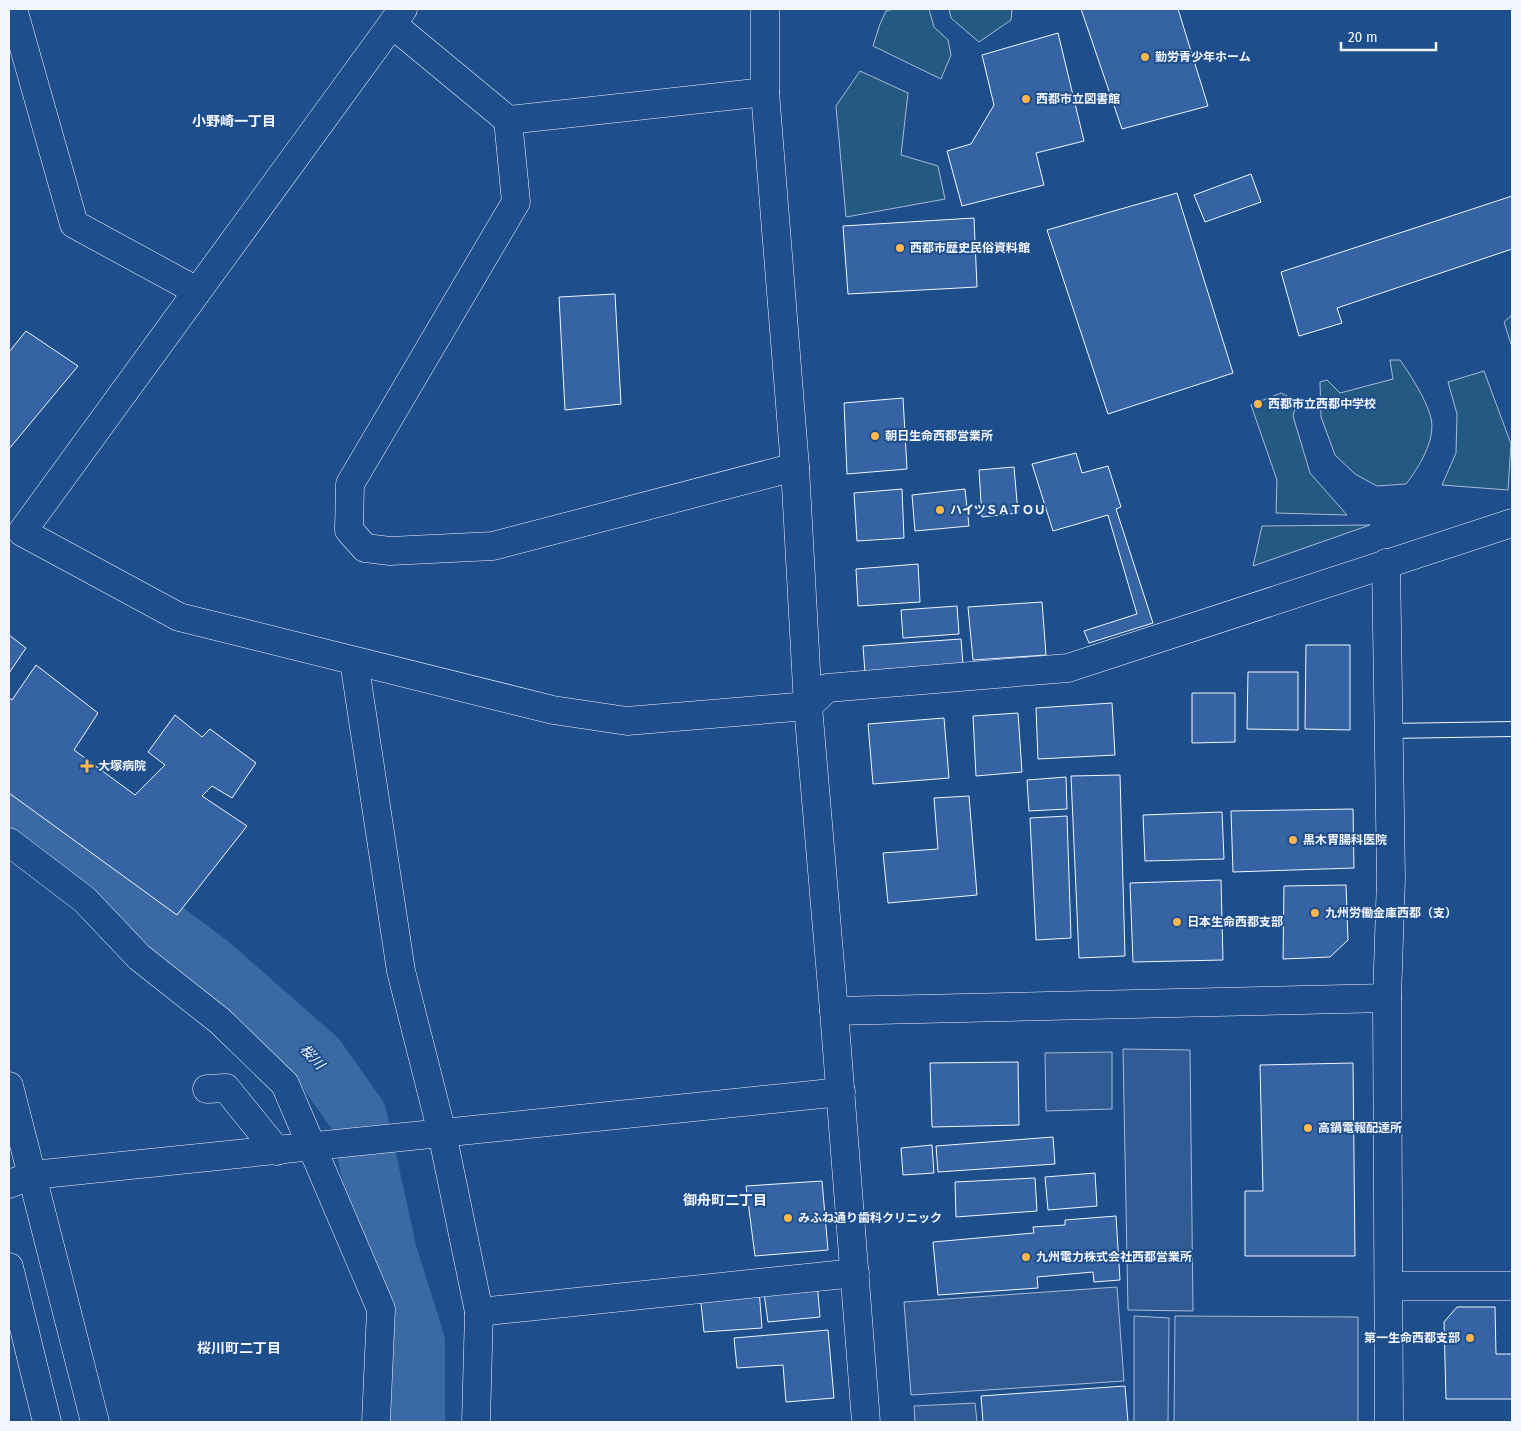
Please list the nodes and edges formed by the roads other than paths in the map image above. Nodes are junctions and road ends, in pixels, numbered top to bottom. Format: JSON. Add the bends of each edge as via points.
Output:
{"nodes":[{"id":1,"x":13,"y":9,"type":"edge"},
{"id":2,"x":765,"y":9,"type":"edge"},
{"id":3,"x":398,"y":16,"type":"edge"},
{"id":4,"x":765,"y":92,"type":"junction"},
{"id":5,"x":508,"y":120,"type":"junction"},
{"id":6,"x":198,"y":290,"type":"junction"},
{"id":7,"x":796,"y":467,"type":"junction"},
{"id":8,"x":1512,"y":524,"type":"edge"},
{"id":9,"x":13,"y":535,"type":"edge"},
{"id":10,"x":1386,"y":563,"type":"junction"},
{"id":11,"x":354,"y":662,"type":"junction"},
{"id":12,"x":808,"y":706,"type":"junction"},
{"id":13,"x":1512,"y":729,"type":"edge"},
{"id":14,"x":1389,"y":731,"type":"junction"},
{"id":15,"x":9,"y":842,"type":"edge"},
{"id":16,"x":1388,"y":998,"type":"junction"},
{"id":17,"x":834,"y":1011,"type":"junction"},
{"id":18,"x":9,"y":1086,"type":"edge"},
{"id":19,"x":207,"y":1089,"type":"dead end"},
{"id":20,"x":841,"y":1092,"type":"junction"},
{"id":21,"x":435,"y":1134,"type":"junction"},
{"id":22,"x":319,"y":1146,"type":"junction"},
{"id":23,"x":277,"y":1151,"type":"junction"},
{"id":24,"x":21,"y":1180,"type":"edge"},
{"id":25,"x":9,"y":1267,"type":"edge"},
{"id":26,"x":855,"y":1274,"type":"junction"},
{"id":27,"x":1389,"y":1286,"type":"junction"},
{"id":28,"x":1512,"y":1286,"type":"edge"},
{"id":29,"x":479,"y":1312,"type":"junction"},
{"id":30,"x":47,"y":1422,"type":"edge"},
{"id":31,"x":96,"y":1422,"type":"edge"},
{"id":32,"x":376,"y":1422,"type":"edge"},
{"id":33,"x":476,"y":1422,"type":"edge"},
{"id":34,"x":866,"y":1422,"type":"edge"},
{"id":35,"x":1389,"y":1422,"type":"edge"}],
"edges":[{"from":1,"to":6,"type":"street","via":[[74,224]]},
{"from":2,"to":4,"type":"street"},
{"from":3,"to":5,"type":"street"},
{"from":3,"to":6,"type":"street"},
{"from":4,"to":5,"type":"street"},
{"from":4,"to":7,"type":"street"},
{"from":5,"to":7,"type":"street","via":[[516,202],[350,484],[349,530],[365,548],[390,551],[494,546]]},
{"from":6,"to":9,"type":"street"},
{"from":7,"to":12,"type":"street"},
{"from":8,"to":10,"type":"street"},
{"from":9,"to":11,"type":"street","via":[[179,617]]},
{"from":10,"to":12,"type":"street","via":[[1068,668],[827,688]]},
{"from":10,"to":14,"type":"street"},
{"from":11,"to":12,"type":"street","via":[[553,710],[627,721]]},
{"from":11,"to":21,"type":"street","via":[[401,971]]},
{"from":12,"to":17,"type":"street"},
{"from":13,"to":14,"type":"lane"},
{"from":14,"to":16,"type":"street","via":[[1391,878]]},
{"from":15,"to":22,"type":"street","via":[[85,900],[139,957],[220,1021],[285,1084]]},
{"from":16,"to":17,"type":"street"},
{"from":16,"to":27,"type":"street"},
{"from":17,"to":20,"type":"street"},
{"from":18,"to":24,"type":"street"},
{"from":19,"to":23,"type":"street","via":[[226,1088]]},
{"from":20,"to":21,"type":"street"},
{"from":20,"to":26,"type":"street"},
{"from":21,"to":22,"type":"street"},
{"from":21,"to":29,"type":"street"},
{"from":22,"to":23,"type":"street"},
{"from":22,"to":32,"type":"street","via":[[380,1309]]},
{"from":23,"to":24,"type":"street"},
{"from":24,"to":31,"type":"street"},
{"from":25,"to":30,"type":"street"},
{"from":26,"to":29,"type":"street"},
{"from":26,"to":34,"type":"street"},
{"from":27,"to":28,"type":"street"},
{"from":27,"to":35,"type":"street"},
{"from":29,"to":33,"type":"street"}]}
